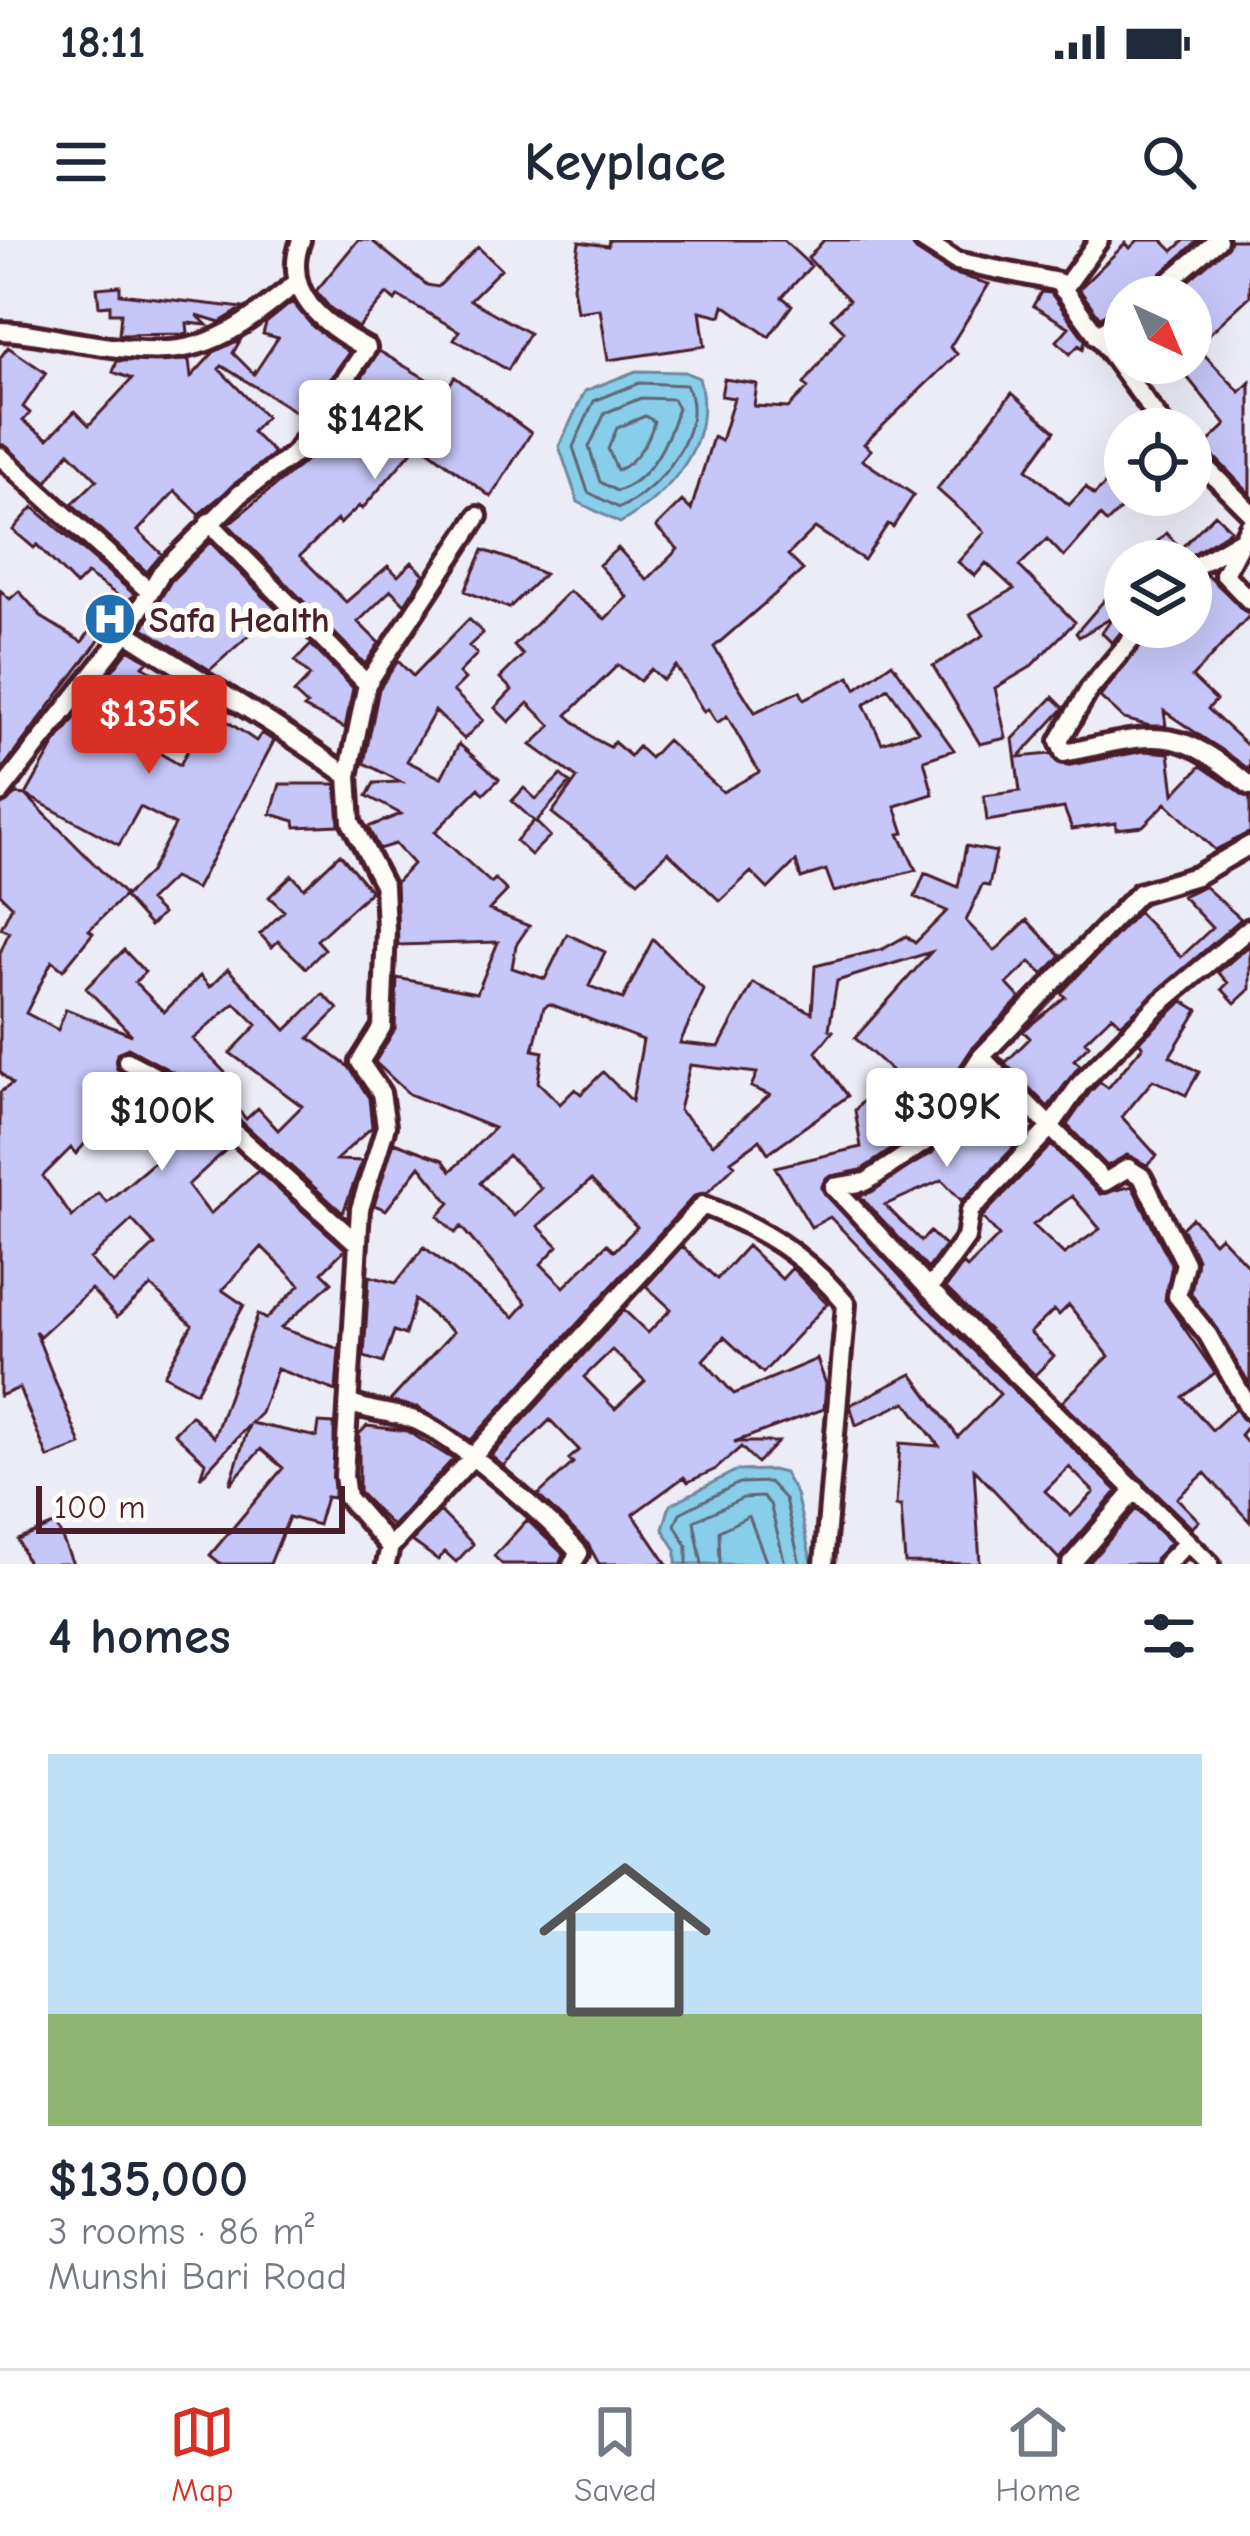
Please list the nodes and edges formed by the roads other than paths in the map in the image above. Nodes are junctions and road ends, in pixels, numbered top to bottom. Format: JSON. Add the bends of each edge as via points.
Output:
{"nodes":[{"id":1,"x":301,"y":240,"type":"edge"},
{"id":2,"x":923,"y":240,"type":"edge"},
{"id":3,"x":1099,"y":240,"type":"edge"},
{"id":4,"x":1218,"y":240,"type":"edge"},
{"id":5,"x":1176,"y":276,"type":"edge"},
{"id":6,"x":296,"y":283,"type":"junction"},
{"id":7,"x":1063,"y":290,"type":"junction"},
{"id":8,"x":0,"y":331,"type":"edge"},
{"id":9,"x":1104,"y":331,"type":"edge"},
{"id":10,"x":1097,"y":337,"type":"junction"},
{"id":11,"x":1150,"y":408,"type":"edge"},
{"id":12,"x":0,"y":456,"type":"edge"},
{"id":13,"x":1212,"y":474,"type":"edge"},
{"id":14,"x":1250,"y":512,"type":"edge"},
{"id":15,"x":478,"y":516,"type":"dead end"},
{"id":16,"x":209,"y":522,"type":"junction"},
{"id":17,"x":1245,"y":533,"type":"edge"},
{"id":18,"x":1212,"y":555,"type":"edge"},
{"id":19,"x":150,"y":592,"type":"junction"},
{"id":20,"x":1250,"y":601,"type":"edge"},
{"id":21,"x":126,"y":632,"type":"junction"},
{"id":22,"x":1124,"y":648,"type":"edge"},
{"id":23,"x":367,"y":685,"type":"junction"},
{"id":24,"x":348,"y":776,"type":"junction"},
{"id":25,"x":1250,"y":786,"type":"edge"},
{"id":26,"x":0,"y":793,"type":"edge"},
{"id":27,"x":1250,"y":845,"type":"edge"},
{"id":28,"x":1250,"y":928,"type":"edge"},
{"id":29,"x":981,"y":1057,"type":"junction"},
{"id":30,"x":127,"y":1060,"type":"dead end"},
{"id":31,"x":1048,"y":1130,"type":"junction"},
{"id":32,"x":358,"y":1244,"type":"junction"},
{"id":33,"x":929,"y":1289,"type":"junction"},
{"id":34,"x":349,"y":1403,"type":"junction"},
{"id":35,"x":1249,"y":1406,"type":"edge"},
{"id":36,"x":471,"y":1459,"type":"junction"},
{"id":37,"x":1136,"y":1489,"type":"junction"},
{"id":38,"x":1188,"y":1542,"type":"junction"},
{"id":39,"x":388,"y":1555,"type":"edge"},
{"id":40,"x":572,"y":1564,"type":"edge"},
{"id":41,"x":824,"y":1564,"type":"edge"},
{"id":42,"x":1071,"y":1564,"type":"edge"},
{"id":43,"x":1166,"y":1564,"type":"edge"},
{"id":44,"x":1210,"y":1564,"type":"edge"}],
"edges":[{"from":1,"to":6,"type":"street"},
{"from":2,"to":7,"type":"street","via":[[956,261],[1058,282]]},
{"from":3,"to":7,"type":"street"},
{"from":4,"to":5,"type":"street"},
{"from":6,"to":8,"type":"street","via":[[251,320],[174,353]]},
{"from":6,"to":16,"type":"street","via":[[313,308],[367,347],[294,454]]},
{"from":7,"to":10,"type":"street"},
{"from":9,"to":10,"type":"street"},
{"from":10,"to":11,"type":"street"},
{"from":12,"to":19,"type":"street"},
{"from":13,"to":14,"type":"street"},
{"from":15,"to":23,"type":"street"},
{"from":16,"to":19,"type":"street"},
{"from":16,"to":23,"type":"street"},
{"from":17,"to":18,"type":"street"},
{"from":17,"to":20,"type":"street","via":[[1224,574]]},
{"from":19,"to":21,"type":"street"},
{"from":21,"to":24,"type":"street","via":[[268,716]]},
{"from":21,"to":26,"type":"street"},
{"from":22,"to":25,"type":"street","via":[[1059,741],[1064,753],[1167,735],[1217,758]]},
{"from":23,"to":24,"type":"street"},
{"from":24,"to":32,"type":"street","via":[[351,822],[384,886],[386,929],[382,1027],[360,1062],[380,1093],[386,1126],[360,1209]]},
{"from":27,"to":29,"type":"street","via":[[1196,877],[1139,893]]},
{"from":28,"to":31,"type":"street","via":[[1157,1005],[1080,1084]]},
{"from":29,"to":31,"type":"street"},
{"from":29,"to":33,"type":"street","via":[[925,1142],[866,1182],[834,1187]]},
{"from":30,"to":32,"type":"street","via":[[198,1100]]},
{"from":31,"to":33,"type":"street","via":[[970,1211],[966,1238]]},
{"from":31,"to":35,"type":"street","via":[[1105,1182],[1128,1168],[1142,1177],[1184,1263],[1177,1296]]},
{"from":32,"to":34,"type":"street"},
{"from":33,"to":37,"type":"street"},
{"from":34,"to":36,"type":"street","via":[[413,1420]]},
{"from":34,"to":39,"type":"street","via":[[347,1497]]},
{"from":36,"to":39,"type":"street"},
{"from":36,"to":40,"type":"street","via":[[572,1544],[580,1553]]},
{"from":36,"to":41,"type":"street","via":[[703,1205],[758,1227],[814,1266],[845,1304]]},
{"from":37,"to":38,"type":"street"},
{"from":37,"to":42,"type":"street"},
{"from":38,"to":43,"type":"street"},
{"from":38,"to":44,"type":"street"}]}
